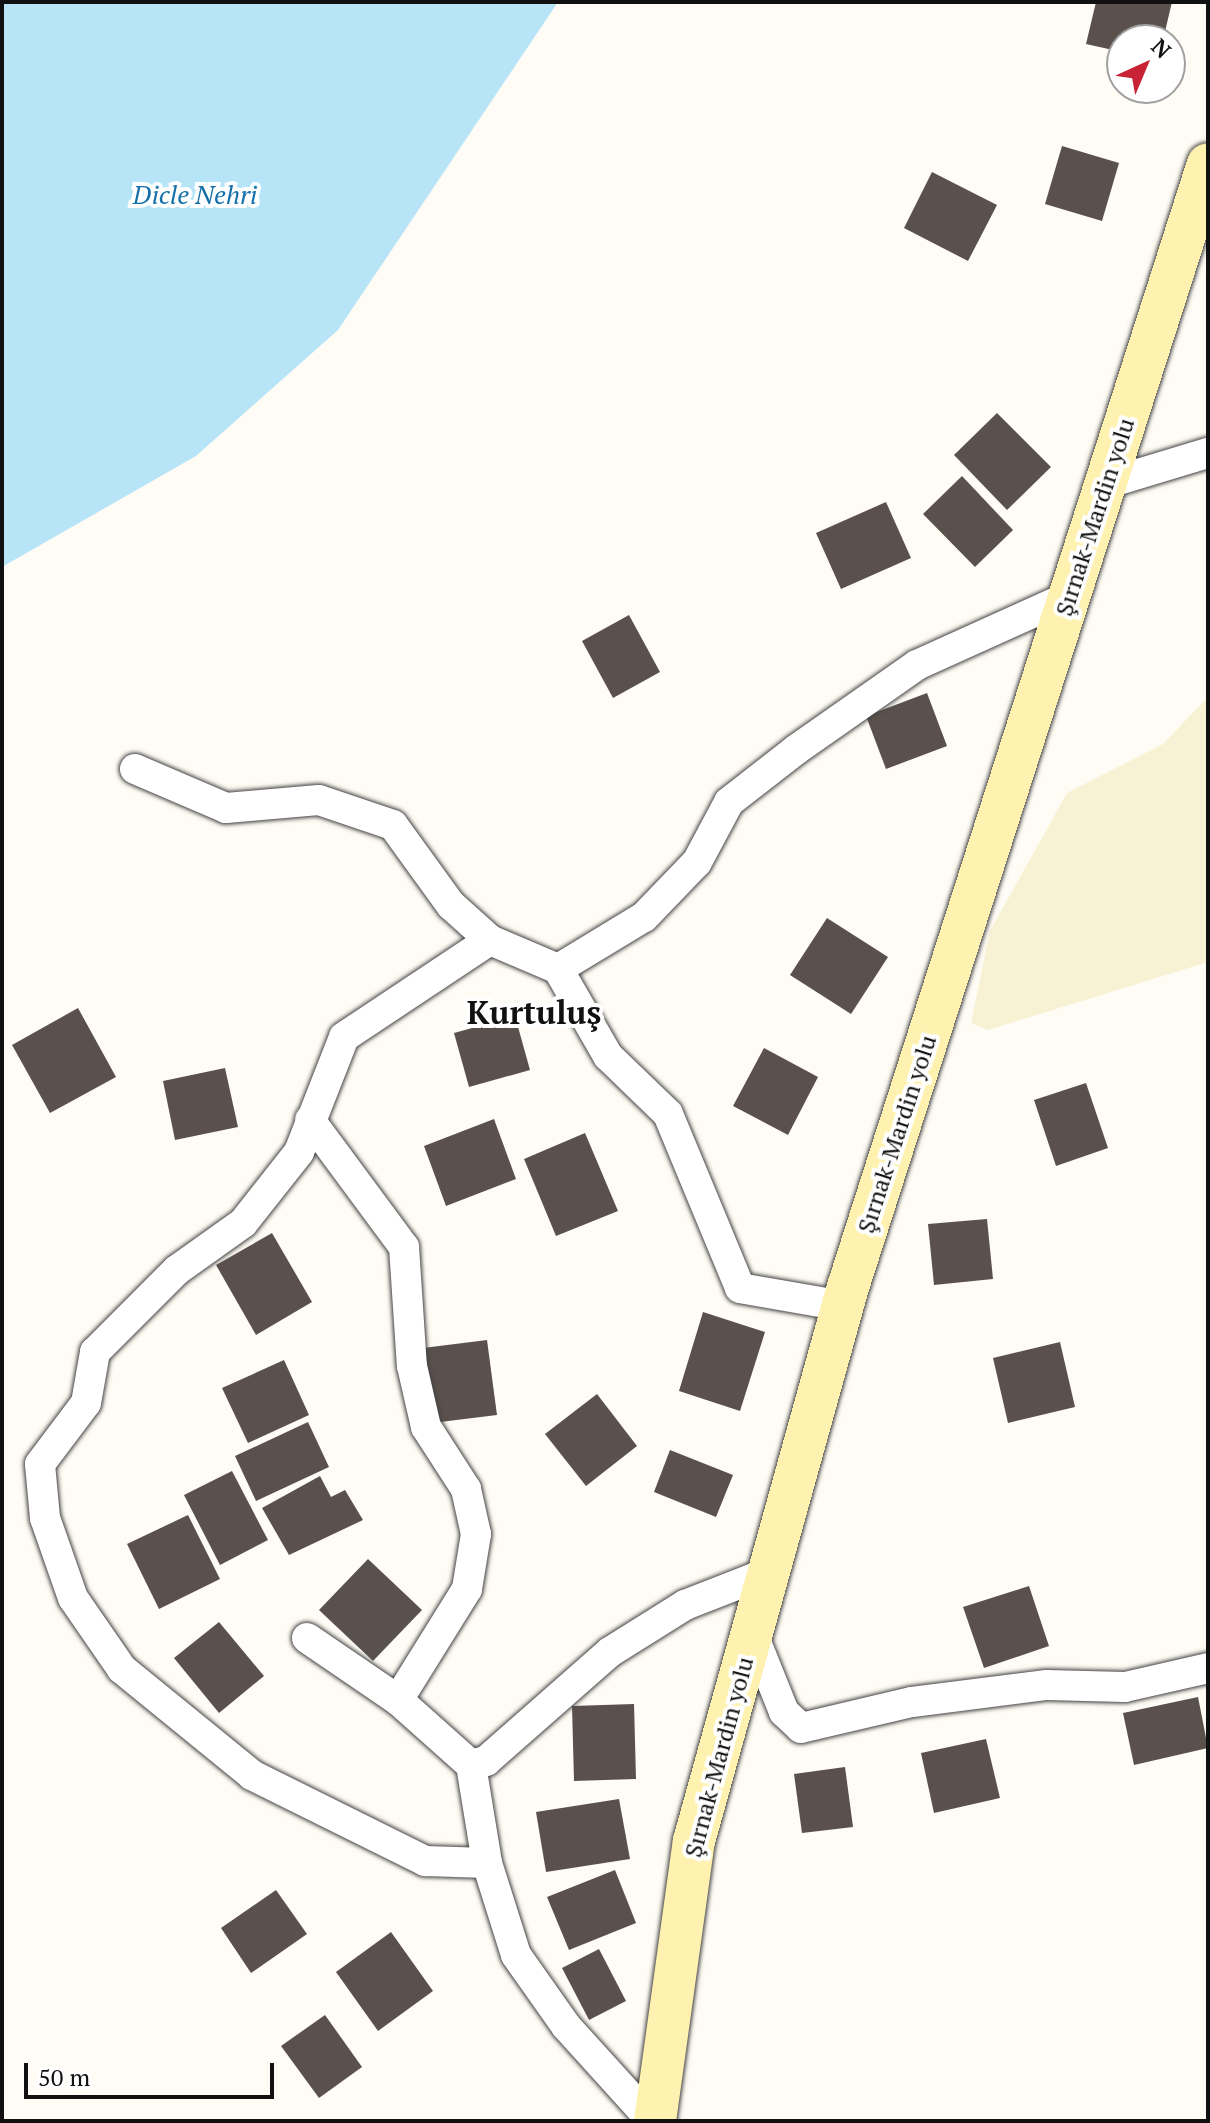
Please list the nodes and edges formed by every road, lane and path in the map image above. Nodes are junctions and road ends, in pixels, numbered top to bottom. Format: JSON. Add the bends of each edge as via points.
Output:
{"nodes":[{"id":1,"x":1208,"y":164,"type":"edge"},
{"id":2,"x":1208,"y":453,"type":"edge"},
{"id":3,"x":1105,"y":484,"type":"junction"},
{"id":4,"x":1070,"y":596,"type":"junction"},
{"id":5,"x":135,"y":769,"type":"dead end"},
{"id":6,"x":490,"y":940,"type":"junction"},
{"id":7,"x":558,"y":969,"type":"junction"},
{"id":8,"x":310,"y":1120,"type":"junction"},
{"id":9,"x":843,"y":1306,"type":"junction"},
{"id":10,"x":769,"y":1572,"type":"junction"},
{"id":11,"x":752,"y":1632,"type":"junction"},
{"id":12,"x":307,"y":1638,"type":"dead end"},
{"id":13,"x":1208,"y":1668,"type":"edge"},
{"id":14,"x":398,"y":1700,"type":"junction"},
{"id":15,"x":471,"y":1765,"type":"junction"},
{"id":16,"x":487,"y":1863,"type":"junction"},
{"id":17,"x":653,"y":2121,"type":"edge"}],
"edges":[{"from":1,"to":3,"type":"main road","name":"Şırnak-Mardin yolu"},
{"from":2,"to":3,"type":"street"},
{"from":3,"to":4,"type":"main road","name":"Şırnak-Mardin yolu"},
{"from":4,"to":7,"type":"street","via":[[917,665],[797,749],[729,802],[697,862],[644,917]]},
{"from":4,"to":9,"type":"main road","name":"Şırnak-Mardin yolu"},
{"from":5,"to":6,"type":"street","via":[[226,808],[319,800],[393,825],[451,905]]},
{"from":6,"to":7,"type":"street"},
{"from":6,"to":8,"type":"street","via":[[344,1037]]},
{"from":7,"to":9,"type":"street","via":[[608,1056],[668,1114],[740,1288]]},
{"from":8,"to":14,"type":"street","via":[[404,1247],[412,1366],[426,1427],[466,1489],[476,1534],[467,1589]]},
{"from":8,"to":16,"type":"street","via":[[299,1152],[243,1223],[177,1270],[95,1352],[86,1403],[40,1464],[45,1518],[73,1598],[122,1669],[252,1775],[425,1861]]},
{"from":9,"to":10,"type":"main road","name":"Şırnak-Mardin yolu"},
{"from":10,"to":11,"type":"main road","name":"Şırnak-Mardin yolu"},
{"from":10,"to":15,"type":"street","via":[[685,1605],[610,1652],[486,1761]]},
{"from":11,"to":13,"type":"street","via":[[784,1712],[801,1728],[912,1702],[1047,1685],[1125,1687]]},
{"from":11,"to":17,"type":"main road","name":"Şırnak-Mardin yolu","via":[[694,1841]]},
{"from":12,"to":14,"type":"street"},
{"from":14,"to":15,"type":"street"},
{"from":15,"to":16,"type":"street"},
{"from":16,"to":17,"type":"street","via":[[516,1955],[566,2026]]}]}
